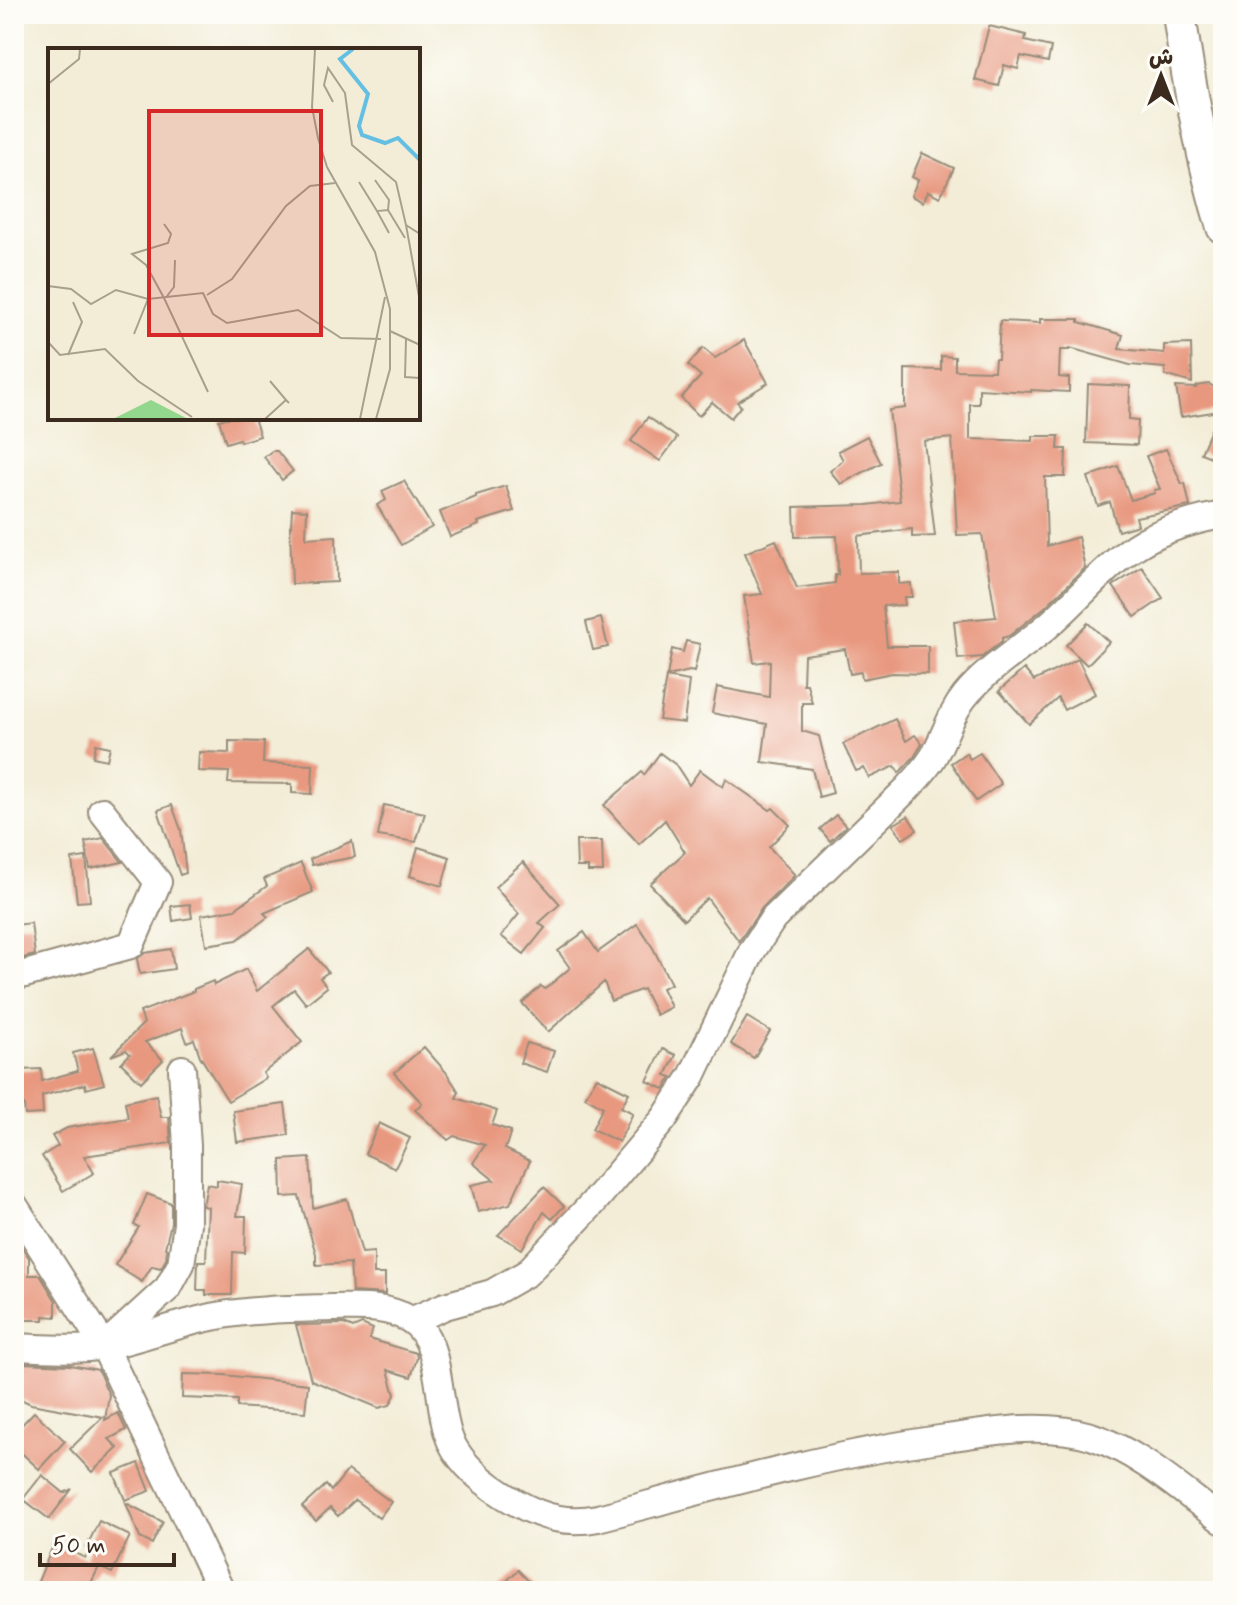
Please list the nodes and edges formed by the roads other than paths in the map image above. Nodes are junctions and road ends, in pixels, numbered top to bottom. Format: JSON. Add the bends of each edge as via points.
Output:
{"nodes":[{"id":1,"x":1179,"y":14,"type":"edge"},
{"id":2,"x":1223,"y":227,"type":"edge"},
{"id":3,"x":1223,"y":515,"type":"edge"},
{"id":4,"x":102,"y":811,"type":"dead end"},
{"id":5,"x":14,"y":977,"type":"edge"},
{"id":6,"x":182,"y":1069,"type":"dead end"},
{"id":7,"x":14,"y":1205,"type":"edge"},
{"id":8,"x":413,"y":1320,"type":"junction"},
{"id":9,"x":104,"y":1346,"type":"junction"},
{"id":10,"x":14,"y":1347,"type":"edge"},
{"id":11,"x":1223,"y":1521,"type":"edge"},
{"id":12,"x":221,"y":1591,"type":"edge"}],
"edges":[{"from":1,"to":2,"type":"main road","via":[[1190,89]]},
{"from":3,"to":8,"type":"street","via":[[1192,520],[1128,552],[981,680],[955,711],[921,774],[773,919],[692,1076],[664,1119],[593,1203],[527,1273],[492,1293]]},
{"from":4,"to":5,"type":"street","via":[[158,882],[131,945]]},
{"from":6,"to":9,"type":"street","via":[[187,1224],[181,1264],[168,1288]]},
{"from":7,"to":9,"type":"street"},
{"from":8,"to":9,"type":"street","via":[[383,1309],[268,1310],[188,1322]]},
{"from":8,"to":11,"type":"street","via":[[431,1344],[447,1430],[460,1456],[499,1493],[557,1519],[585,1521],[894,1445],[1043,1429],[1111,1444]]},
{"from":9,"to":10,"type":"street"},
{"from":9,"to":12,"type":"street"}]}
